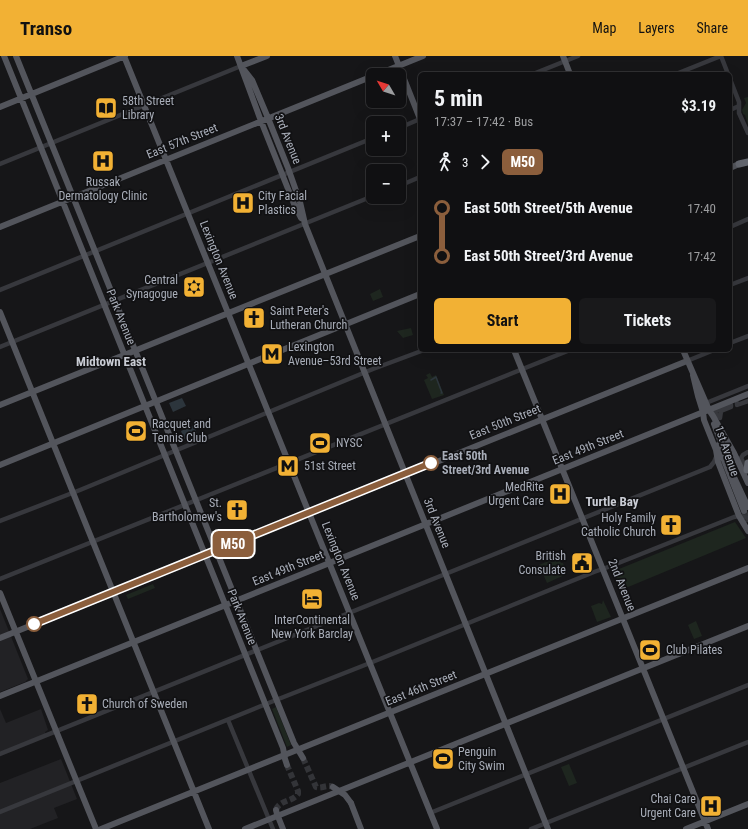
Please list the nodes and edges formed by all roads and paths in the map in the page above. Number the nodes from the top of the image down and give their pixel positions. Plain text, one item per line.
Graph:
1 (4, 56) edge
2 (16, 56) edge
3 (125, 56) edge
4 (237, 56) edge
5 (267, 56) edge
6 (395, 56) edge
7 (423, 56) edge
8 (578, 56) edge
9 (721, 56) edge
10 (564, 59) edge
11 (241, 66) junction
12 (398, 66) junction
13 (393, 68) edge
14 (537, 72) edge
15 (569, 72) edge
16 (681, 72) edge
17 (727, 72) edge
18 (366, 79) edge
19 (732, 84) edge
20 (258, 93) junction
21 (32, 94) junction
22 (21, 98) junction
23 (145, 106) junction
24 (739, 106) junction
25 (0, 107) edge
26 (256, 109) junction
27 (732, 109) edge
28 (418, 114) edge
29 (268, 118) junction
30 (418, 120) edge
31 (261, 122) junction
32 (406, 125) edge
33 (748, 133) edge
34 (366, 141) edge
35 (52, 143) junction
36 (41, 148) junction
37 (166, 160) junction
38 (748, 161) edge
39 (0, 164) edge
40 (739, 164) joint
41 (732, 167) edge
42 (290, 172) junction
43 (283, 175) junction
44 (418, 178) edge
45 (406, 183) edge
46 (73, 197) junction
47 (366, 199) edge
48 (63, 202) junction
49 (188, 214) junction
50 (748, 219) edge
51 (305, 224) junction
52 (732, 225) edge
53 (0, 227) edge
54 (418, 237) edge
55 (95, 251) junction
56 (84, 255) junction
57 (208, 263) junction
58 (325, 274) junction
59 (748, 278) edge
60 (732, 284) edge
61 (0, 290) edge
62 (418, 295) edge
63 (115, 300) junction
64 (104, 304) junction
65 (0, 312) edge
66 (229, 313) junction
67 (345, 324) junction
68 (748, 336) edge
69 (12, 342) junction
70 (732, 343) edge
71 (0, 347) edge
72 (135, 351) junction
73 (419, 352) edge
74 (515, 352) edge
75 (565, 352) edge
76 (684, 352) edge
77 (709, 352) edge
78 (125, 355) junction
79 (688, 361) junction
80 (249, 363) junction
81 (522, 369) junction
82 (365, 373) junction
83 (693, 375) junction
84 (748, 386) edge
85 (32, 392) junction
86 (748, 394) edge
87 (156, 401) junction
88 (706, 403) junction
89 (0, 405) edge
90 (145, 405) junction
91 (706, 411) junction
92 (269, 413) junction
93 (542, 419) junction
94 (385, 424) junction
95 (53, 443) junction
96 (175, 450) junction
97 (748, 452) edge
98 (165, 454) junction
99 (716, 456) junction
100 (289, 463) junction
101 (0, 465) edge
102 (563, 469) junction
103 (748, 469) edge
104 (405, 474) junction
105 (748, 483) edge
106 (73, 492) junction
107 (196, 500) junction
108 (185, 505) junction
109 (744, 511) edge
110 (309, 513) junction
111 (748, 518) edge
112 (583, 519) junction
113 (0, 521) edge
114 (426, 524) junction
115 (748, 531) edge
116 (93, 542) junction
117 (216, 551) junction
118 (206, 555) junction
119 (330, 563) junction
120 (748, 568) edge
121 (603, 569) junction
122 (446, 574) junction
123 (0, 579) edge
124 (114, 592) junction
125 (0, 593) edge
126 (236, 600) junction
127 (226, 605) junction
128 (350, 612) junction
129 (623, 618) junction
130 (466, 624) junction
131 (748, 626) edge
132 (15, 632) junction
133 (0, 638) edge
134 (134, 642) junction
135 (256, 650) junction
136 (245, 654) junction
137 (370, 663) junction
138 (643, 669) junction
139 (486, 674) junction
140 (36, 682) junction
141 (748, 685) edge
142 (154, 692) junction
143 (0, 696) edge
144 (276, 700) junction
145 (266, 704) junction
146 (390, 713) junction
147 (663, 719) junction
148 (228, 720) junction
149 (506, 724) junction
150 (56, 732) junction
151 (174, 742) junction
152 (748, 742) edge
153 (298, 750) junction
154 (0, 754) edge
155 (284, 755) junction
156 (303, 758) tunnel mouth
157 (410, 763) junction
158 (287, 765) tunnel mouth
159 (684, 768) junction
160 (248, 769) junction
161 (526, 774) junction
162 (77, 781) junction
163 (334, 787) tunnel mouth
164 (194, 791) junction
165 (748, 804) edge
166 (276, 810) dead end
167 (0, 812) edge
168 (430, 813) junction
169 (269, 820) junction
170 (705, 821) junction
171 (547, 826) edge
172 (96, 829) edge
173 (101, 829) edge
174 (209, 829) edge
175 (245, 829) edge
176 (273, 829) edge
177 (283, 829) edge
178 (361, 829) edge
179 (437, 829) edge
180 (531, 829) edge
181 (686, 829) edge
182 (708, 829) edge

1 - 22 main road, Park Avenue
2 - 21 main road, Park Avenue
3 - 21 main road
3 - 23 main road, Lexington Avenue
4 - 11 main road, 3rd Avenue
5 - 11 main road
6 - 12 main road
7 - 12 main road
8 - 10 street
9 - 16 street
9 - 17 street
10 - 14 street
10 - 15 main road
11 - 20 main road, 3rd Avenue
11 - 23 street
11 - 26 main road, 3rd Avenue
12 - 13 main road
12 - 28 main road
18 - 29 main road, East 57th Street
19 - 24 street
20 - 26 main road
20 - 29 main road, 3rd Avenue
21 - 22 main road
21 - 35 main road, Park Avenue
22 - 25 main road
22 - 36 main road, Park Avenue
23 - 35 street
23 - 37 main road, Lexington Avenue
24 - 27 street
24 - 33 street
26 - 31 main road, 3rd Avenue
29 - 31 main road, East 57th Street
29 - 42 main road, 3rd Avenue
30 - 32 street
31 - 37 main road, East 57th Street
31 - 43 main road, 3rd Avenue
34 - 42 street
35 - 36 street
35 - 46 main road, Park Avenue
36 - 39 street
36 - 48 main road, Park Avenue
37 - 46 main road, East 57th Street
37 - 49 main road, Lexington Avenue
38 - 40 highway
40 - 41 main road
42 - 43 street
42 - 51 main road, 3rd Avenue
43 - 49 street
43 - 51 main road, 3rd Avenue
44 - 45 street
46 - 48 main road, East 57th Street
46 - 55 main road, Park Avenue
47 - 51 street
48 - 53 main road, East 57th Street
48 - 56 main road, Park Avenue
49 - 55 street
49 - 57 main road, Lexington Avenue
50 - 52 street
51 - 57 street
51 - 58 main road, 3rd Avenue
54 - 58 main road
55 - 56 street
55 - 63 main road, Park Avenue
56 - 61 street
56 - 64 main road, Park Avenue
57 - 63 street
57 - 66 main road, Lexington Avenue
58 - 66 main road
58 - 67 main road, 3rd Avenue
59 - 60 street
62 - 67 main road
63 - 64 street
63 - 72 main road, Park Avenue
64 - 69 street
64 - 78 main road, Park Avenue
65 - 69 main road
66 - 72 main road
66 - 80 main road, Lexington Avenue
67 - 80 main road
67 - 82 main road, 3rd Avenue
68 - 70 street
69 - 71 street
69 - 85 main road
72 - 78 main road
72 - 87 main road, Park Avenue
73 - 82 street
74 - 81 main road, 2nd Avenue
75 - 81 street
76 - 79 main road, 1st Avenue
77 - 79 street, East 50th Street
78 - 85 main road
78 - 90 main road, Park Avenue
79 - 83 main road, 1st Avenue
79 - 93 main road, East 50th Street
80 - 87 main road
80 - 92 main road, Lexington Avenue
81 - 93 main road, 2nd Avenue
81 - 94 street
82 - 92 street
82 - 94 main road, 3rd Avenue
83 - 88 main road, 1st Avenue
83 - 91 main road, 1st Avenue
84 - 88 street
85 - 89 main road
85 - 95 main road
86 - 91 main road, East 49th Street
87 - 90 main road
87 - 96 main road, Park Avenue
88 - 91 main road, 1st Avenue
90 - 95 main road
90 - 98 main road, Park Avenue
91 - 99 main road, 1st Avenue
91 - 102 main road, East 49th Street
91 - 105 main road, 1st Avenue
91 - 109 main road
92 - 96 street
92 - 100 main road, Lexington Avenue
93 - 102 main road, 2nd Avenue
93 - 104 main road, East 50th Street
94 - 100 street
94 - 104 main road, 3rd Avenue
95 - 101 main road
95 - 106 main road
96 - 98 street
96 - 107 main road, Park Avenue
97 - 103 street
98 - 106 street
98 - 108 main road, Park Avenue
99 - 109 main road, 1st Avenue
99 - 112 street
100 - 107 street
100 - 110 main road, Lexington Avenue
102 - 112 main road, 2nd Avenue
102 - 114 main road, East 49th Street
104 - 110 main road, East 50th Street
104 - 114 main road, 3rd Avenue
106 - 113 street
106 - 116 main road
107 - 108 street
107 - 117 main road, Park Avenue
108 - 116 street
108 - 118 main road, Park Avenue
109 - 111 street
109 - 115 main road, 1st Avenue
109 - 121 street
110 - 117 main road, East 50th Street
110 - 119 main road, Lexington Avenue
112 - 121 main road, 2nd Avenue
112 - 122 street
114 - 119 main road, East 49th Street
114 - 122 main road, 3rd Avenue
116 - 123 street
116 - 124 main road
117 - 118 main road, East 50th Street
117 - 126 main road, Park Avenue
118 - 124 main road, East 50th Street
118 - 127 main road, Park Avenue
119 - 126 main road, East 49th Street
119 - 128 main road, Lexington Avenue
120 - 129 main road, East 46th Street
121 - 129 main road, 2nd Avenue
121 - 130 street
122 - 128 street
122 - 130 main road, 3rd Avenue
124 - 132 main road, East 50th Street
124 - 134 main road
125 - 132 main road
126 - 127 main road, East 49th Street
126 - 135 main road, Park Avenue
127 - 134 main road, East 49th Street
127 - 136 main road, Park Avenue
128 - 135 street
128 - 137 main road, Lexington Avenue
129 - 138 main road, 2nd Avenue
129 - 139 main road, East 46th Street
130 - 137 street
130 - 139 main road, 3rd Avenue
131 - 138 main road
132 - 133 main road, East 50th Street
132 - 140 main road
134 - 140 main road, East 49th Street
134 - 142 main road
135 - 136 street
135 - 144 main road, Park Avenue
136 - 142 street
136 - 145 main road, Park Avenue
137 - 144 street
137 - 146 main road, Lexington Avenue
138 - 147 main road, 2nd Avenue
138 - 149 main road
139 - 146 main road, East 46th Street
139 - 149 main road, 3rd Avenue
140 - 143 main road, East 49th Street
140 - 150 main road
141 - 147 street
142 - 150 street
142 - 151 main road
144 - 145 street
144 - 153 main road, Park Avenue
145 - 148 street
145 - 155 main road, Park Avenue
146 - 153 main road, East 46th Street
146 - 157 main road, Lexington Avenue
147 - 159 main road, 2nd Avenue
147 - 161 street
148 - 151 street
148 - 160 street
149 - 157 main road
149 - 161 main road, 3rd Avenue
150 - 154 street
150 - 162 main road
151 - 162 street
151 - 164 main road
152 - 159 street
153 - 155 main road, East 46th Street
153 - 156 main road, Park Avenue
155 - 158 main road, Park Avenue
155 - 160 main road, East 46th Street
157 - 168 main road, Lexington Avenue
157 - 169 main road
159 - 170 main road, 2nd Avenue
159 - 171 street
160 - 164 main road, East 46th Street
160 - 169 street
161 - 168 street
161 - 171 main road, 3rd Avenue
162 - 167 street
162 - 172 main road
163 - 178 main road, bridge
164 - 173 main road, East 46th Street
164 - 174 main road
165 - 170 main road
166 - 177 main road, bridge
168 - 179 main road, Lexington Avenue
169 - 175 main road
169 - 176 street
170 - 181 main road
170 - 182 main road, 2nd Avenue
171 - 180 street

